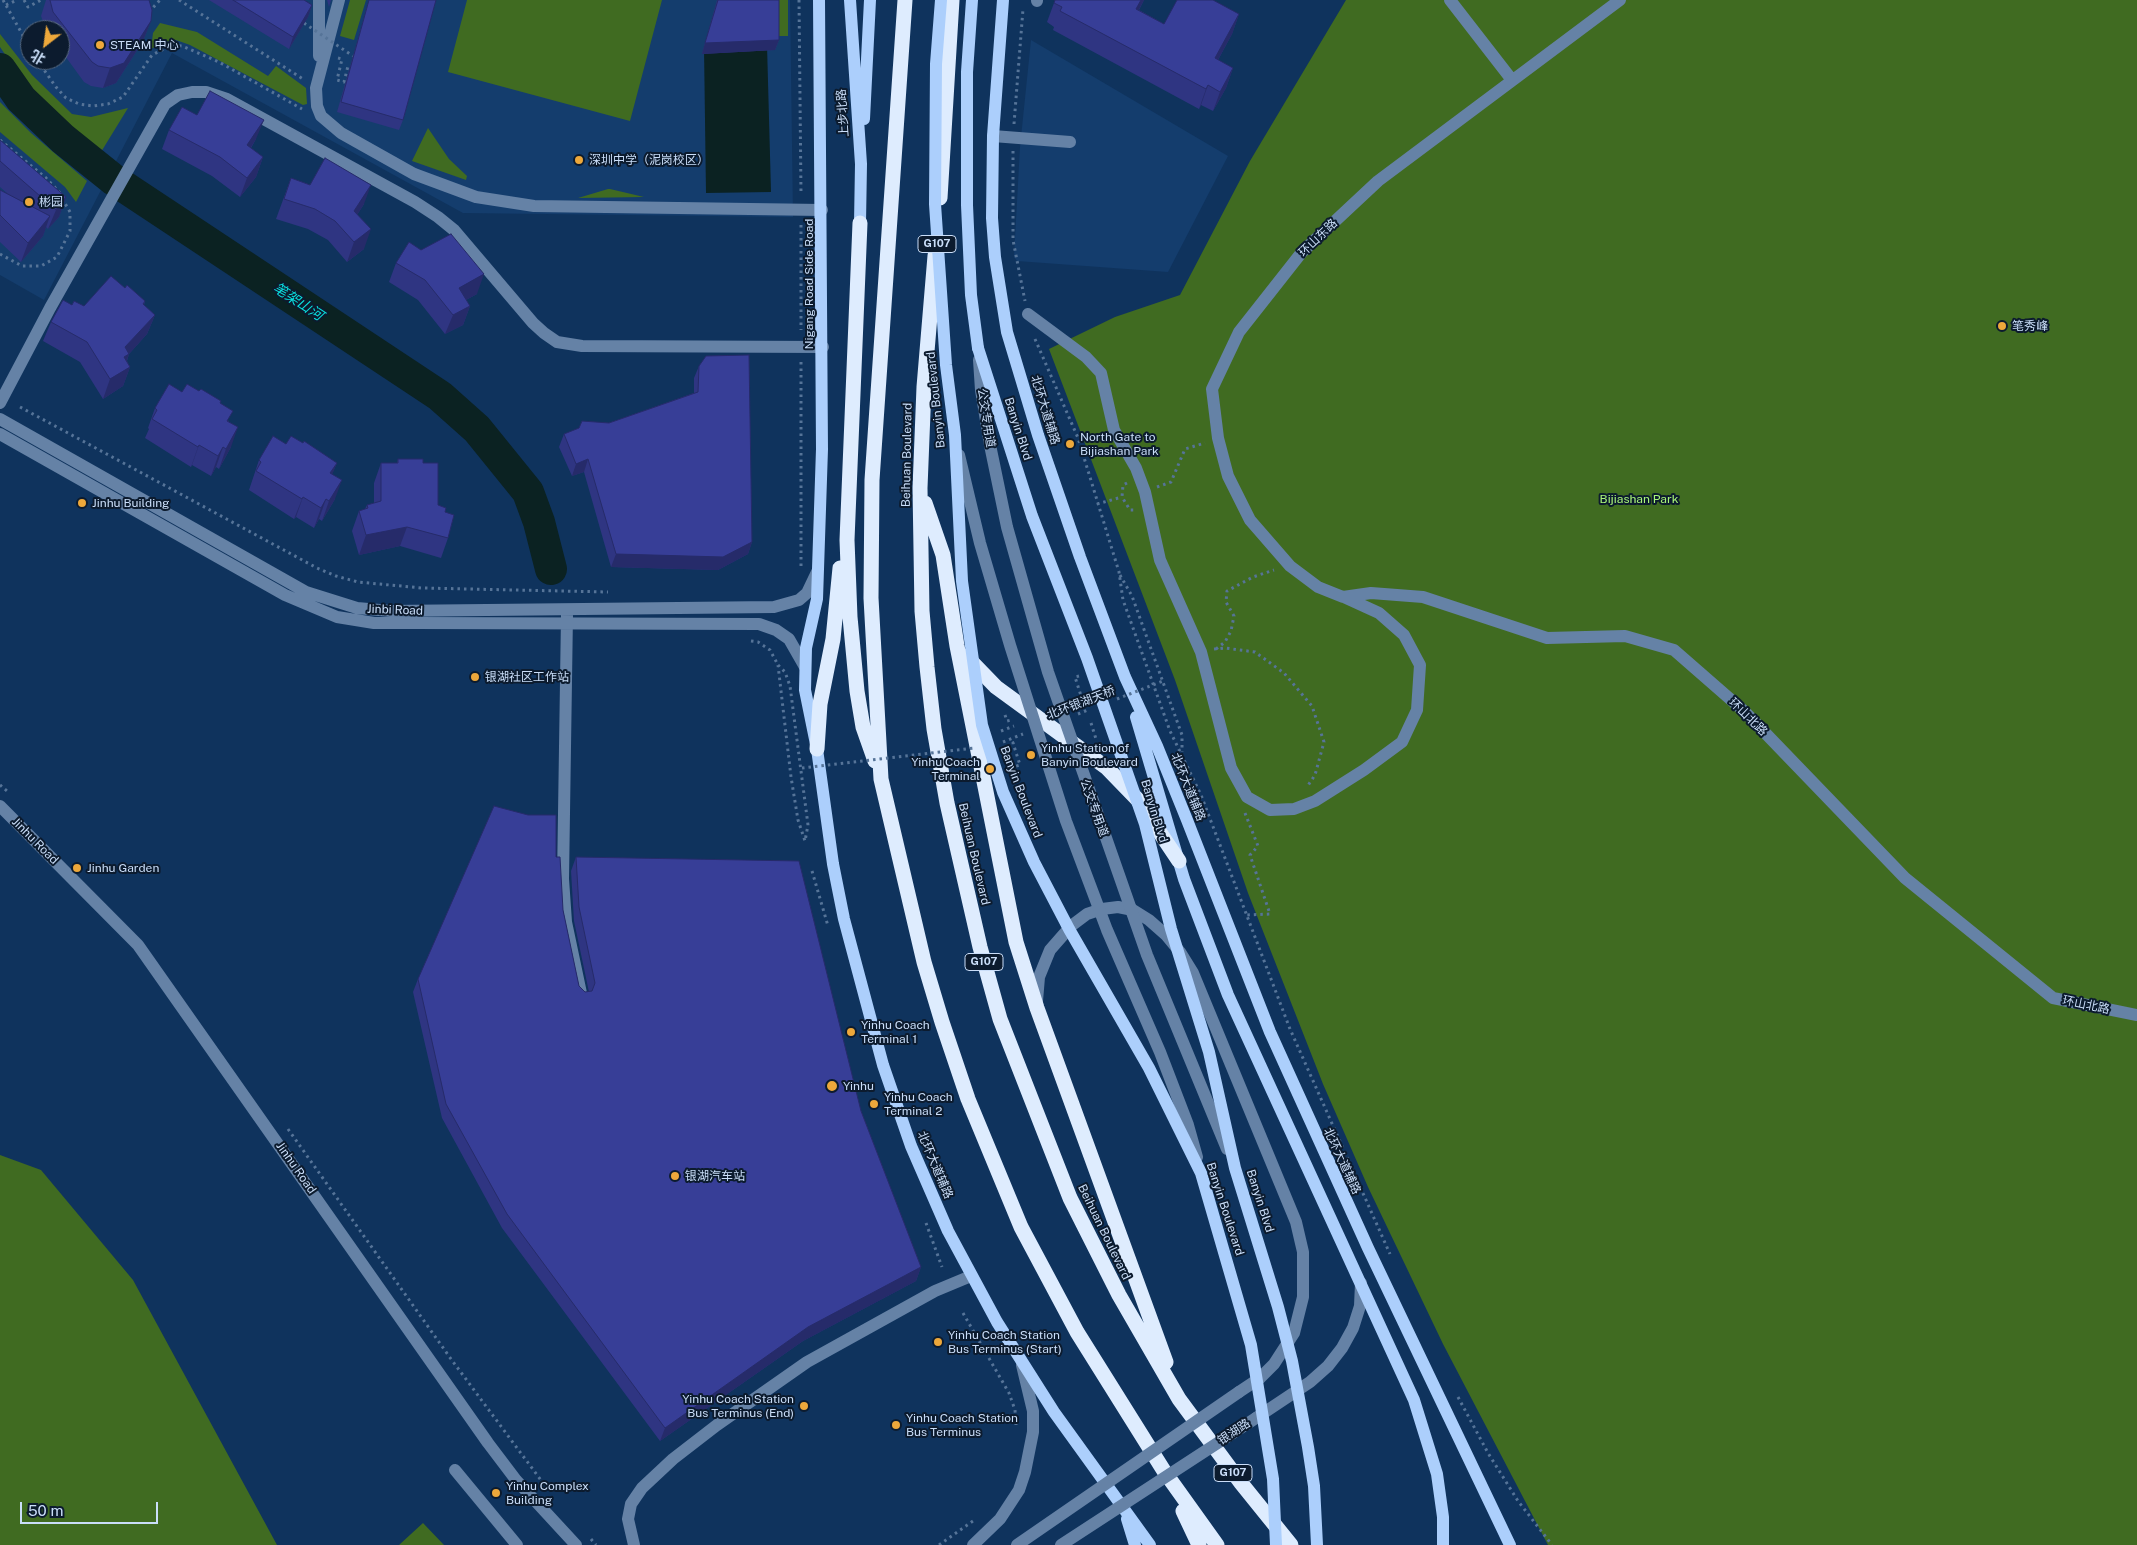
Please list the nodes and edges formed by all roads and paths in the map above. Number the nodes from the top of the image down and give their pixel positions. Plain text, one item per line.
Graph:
1 (3, 0) edge
2 (17, 0) edge
3 (24, 0) edge
4 (41, 0) edge
5 (160, 0) edge
6 (179, 0) edge
7 (319, 0) edge
8 (339, 0) edge
9 (799, 0) edge
10 (820, 0) edge
11 (850, 0) edge
12 (870, 0) edge
13 (906, 0) edge
14 (941, 0) edge
15 (952, 0) edge
16 (972, 0) edge
17 (1003, 0) edge
18 (1024, 0) edge
19 (1450, 0) edge
20 (1620, 0) edge
21 (6, 6) junction
22 (146, 13) edge
23 (304, 23) edge
24 (20, 30) edge
25 (342, 59) dead end
26 (358, 59) edge
27 (355, 68) edge
28 (320, 71) junction
29 (1512, 80) junction
30 (316, 88) junction
31 (1014, 125) dead end
32 (993, 136) junction
33 (0, 140) edge
34 (1070, 142) dead end
35 (7, 145) junction
36 (3, 149) edge
37 (1013, 151) dead end
38 (861, 164) junction
39 (46, 178) junction
40 (40, 184) edge
41 (801, 198) dead end
42 (822, 210) junction
43 (801, 219) dead end
44 (860, 223) joint
45 (0, 254) edge
46 (1028, 314) junction
47 (801, 330) dead end
48 (823, 347) junction
49 (978, 348) junction
50 (801, 358) dead end
51 (0, 402) edge
52 (20, 407) dead end
53 (0, 419) edge
54 (0, 434) edge
55 (955, 435) junction
56 (1218, 438) junction
57 (1123, 485) dead end
58 (920, 488) junction
59 (1145, 492) junction
60 (1122, 497) junction
61 (1098, 504) junction
62 (1130, 510) dead end
63 (847, 540) junction
64 (1290, 566) junction
65 (819, 568) junction
66 (1119, 572) junction
67 (801, 573) dead end
68 (617, 592) dead end
69 (1343, 597) junction
70 (567, 610) junction
71 (567, 623) junction
72 (957, 646) junction
73 (1216, 649) junction
74 (1201, 652) junction
75 (805, 667) junction
76 (1125, 677) junction
77 (1163, 681) junction
78 (790, 686) dead end
79 (1110, 701) dead end
80 (1093, 708) dead end
81 (1075, 714) dead end
82 (1014, 726) dead end
83 (1001, 731) dead end
84 (1031, 731) dead end
85 (1005, 741) junction
86 (1018, 741) dead end
87 (999, 743) dead end
88 (984, 746) dead end
89 (817, 749) junction
90 (1008, 750) dead end
91 (1182, 753) junction
92 (1010, 758) dead end
93 (881, 779) junction
94 (1247, 798) junction
95 (0, 806) edge
96 (1294, 808) junction
97 (1179, 861) junction
98 (1246, 915) junction
99 (582, 998) edge
100 (1038, 1008) junction
101 (2137, 1015) edge
102 (1235, 1168) junction
103 (1201, 1174) junction
104 (1391, 1256) dead end
105 (971, 1276) junction
106 (1361, 1283) junction
107 (963, 1312) dead end
108 (1021, 1360) junction
109 (1454, 1388) dead end
110 (1179, 1399) junction
111 (1016, 1429) dead end
112 (455, 1470) dead end
113 (1164, 1471) junction
114 (1123, 1508) junction
115 (978, 1517) dead end
116 (517, 1545) edge
117 (576, 1545) edge
118 (634, 1545) edge
119 (939, 1545) edge
120 (973, 1545) edge
121 (1017, 1545) edge
122 (1061, 1545) edge
123 (1135, 1545) edge
124 (1150, 1545) edge
125 (1199, 1545) edge
126 (1217, 1545) edge
127 (1276, 1545) edge
128 (1291, 1545) edge
129 (1317, 1545) edge
130 (1443, 1545) edge
131 (1510, 1545) edge
132 (1552, 1545) edge

1 - 21 path
2 - 21 path
3 - 4 path
5 - 22 path
6 - 30 path
7 - 28 street
8 - 28 street
9 - 41 path
10 - 42 main road, Nigang Road Side Road
11 - 38 main road, 上步北路
12 - 38 main road
13 - 93 highway
14 - 55 main road, Banyin Boulevard, bridge
15 - 58 highway, Beihuan Boulevard / G107
16 - 49 main road, Banyin Blvd
17 - 32 main road, 北环大道辅路
18 - 31 path
19 - 29 street
20 - 29 street, 环山东路
21 - 24 path
23 - 26 path, bridge
25 - 27 path
28 - 30 street
29 - 56 street, 环山东路
30 - 42 street
32 - 34 street
32 - 76 main road, 北环大道辅路
33 - 35 path
35 - 36 path
35 - 39 path
37 - 46 path
38 - 44 main road, 上步北路
39 - 40 path
39 - 45 path
42 - 48 main road, Nigang Road Side Road
43 - 47 path
44 - 63 highway
46 - 59 street
46 - 61 path
48 - 51 street
48 - 65 main road, Nigang Road Side Road
49 - 102 main road, Banyin Blvd, bridge
49 - 102 street, 公交专用道, bridge
50 - 67 path
52 - 68 path
53 - 70 street, Jinbi Road
54 - 71 street, Jinbi Road
55 - 103 street, bridge
55 - 103 main road, Banyin Boulevard, bridge
56 - 59 path
56 - 64 street, 环山东路
57 - 60 path
58 - 72 highway
58 - 110 highway, Beihuan Boulevard / G107
59 - 74 street
60 - 61 path
60 - 62 path
61 - 66 path
63 - 89 highway
63 - 93 highway
64 - 69 street, 环山北路
64 - 73 path
65 - 70 street, Jinbi Road
65 - 75 main road, 北环大道辅路
66 - 77 path
66 - 91 path
69 - 96 street
69 - 101 street, 环山北路
70 - 71 street
71 - 75 street, Jinbi Road
71 - 99 street
72 - 97 highway
72 - 100 highway
73 - 74 path
73 - 96 path
74 - 94 street
75 - 89 main road, 北环大道辅路
76 - 97 main road
76 - 131 main road, 北环大道辅路
77 - 79 path, 北环银湖天桥, bridge
77 - 91 path
78 - 88 path, bridge
80 - 81 path, 北环银湖天桥, bridge
82 - 83 path
84 - 85 path, bridge
85 - 87 path, bridge
85 - 90 path
86 - 92 path
89 - 105 main road, 北环大道辅路
91 - 98 path
93 - 113 highway
94 - 96 street
94 - 98 path
95 - 117 street, Jinhu Road
97 - 106 main road
98 - 104 path
100 - 110 highway
100 - 121 street, bridge
102 - 129 main road, Banyin Blvd, bridge
103 - 127 main road, Banyin Boulevard, bridge
105 - 108 main road, 北环大道辅路
105 - 118 street
106 - 122 street, 银湖路, bridge
106 - 130 main road
107 - 111 path
108 - 114 main road, 北环大道辅路
108 - 120 street
109 - 132 path
110 - 128 highway, Beihuan Boulevard / G107
112 - 116 street
113 - 125 highway
113 - 126 highway
114 - 123 main road
114 - 124 main road, 北环大道辅路
115 - 119 path

